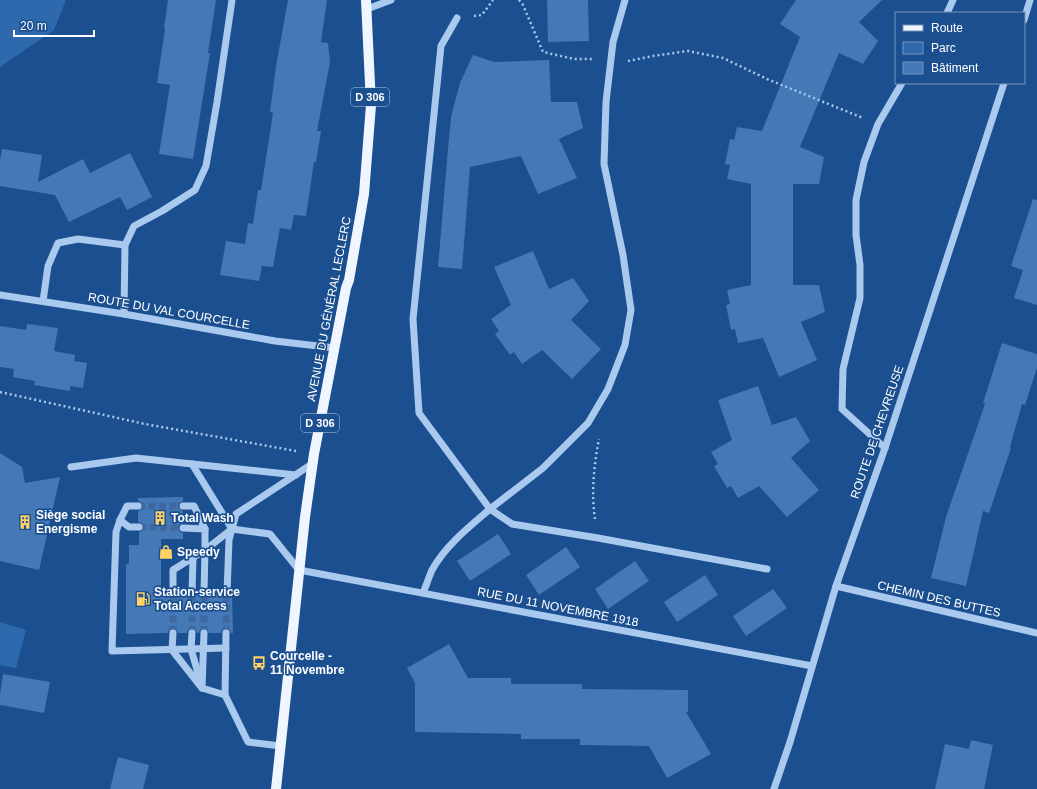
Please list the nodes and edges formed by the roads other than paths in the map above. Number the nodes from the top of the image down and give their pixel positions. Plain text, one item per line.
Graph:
1 (232, 0) edge
2 (392, 0) edge
3 (625, 0) edge
4 (953, 0) edge
5 (1030, 0) edge
6 (367, 4) edge
7 (947, 12) edge
8 (1025, 17) edge
9 (457, 18) road end
10 (901, 84) edge
11 (1004, 84) edge
12 (125, 245) junction
13 (0, 295) edge
14 (43, 302) junction
15 (124, 314) junction
16 (334, 348) junction
17 (885, 448) junction
18 (313, 459) junction
19 (192, 464) junction
20 (72, 467) dead end
21 (296, 475) junction
22 (138, 506) tunnel mouth
23 (183, 506) tunnel mouth
24 (490, 509) junction
25 (120, 520) junction
26 (138, 527) tunnel mouth
27 (183, 528) tunnel mouth
28 (205, 529) junction
29 (232, 529) junction
30 (205, 550) junction
31 (193, 558) junction
32 (767, 569) dead end
33 (299, 570) junction
34 (836, 586) junction
35 (192, 593) tunnel mouth
36 (204, 593) tunnel mouth
37 (227, 593) tunnel mouth
38 (173, 594) tunnel mouth
39 (424, 594) junction
40 (172, 633) tunnel mouth
41 (192, 633) tunnel mouth
42 (204, 633) tunnel mouth
43 (226, 633) tunnel mouth
44 (1037, 633) edge
45 (226, 648) junction
46 (191, 649) junction
47 (203, 649) junction
48 (172, 650) junction
49 (812, 666) junction
50 (202, 688) junction
51 (225, 695) junction
52 (281, 746) junction
53 (276, 789) edge
54 (774, 789) edge

1 - 12 street
2 - 6 street
3 - 24 street
4 - 7 street
5 - 8 street
6 - 16 main road, AVENUE DU GÉNÉRAL LECLERC / D 306
9 - 24 street
10 - 17 street
11 - 17 street, ROUTE DE CHEVREUSE
12 - 14 street
12 - 15 street
13 - 14 street, ROUTE DU VAL COURCELLE
14 - 15 street, ROUTE DU VAL COURCELLE
15 - 16 street, ROUTE DU VAL COURCELLE
16 - 18 main road, AVENUE DU GÉNÉRAL LECLERC / D 306
17 - 34 street, ROUTE DE CHEVREUSE
18 - 21 street
18 - 33 main road, AVENUE DU GÉNÉRAL LECLERC / D 306
19 - 20 street
19 - 21 street
19 - 29 street
21 - 29 street
22 - 25 street
23 - 28 street
24 - 32 street
24 - 39 street
25 - 26 street
25 - 48 street
27 - 28 street
28 - 30 street
29 - 30 street
29 - 33 street
29 - 37 street
30 - 31 street
30 - 36 street
31 - 35 street
31 - 38 street
33 - 39 street, RUE DU 11 NOVEMBRE 1918
33 - 52 main road, AVENUE DU GÉNÉRAL LECLERC / D 306
34 - 44 street, CHEMIN DES BUTTES
34 - 49 street, ROUTE DE CHEVREUSE
39 - 49 street, RUE DU 11 NOVEMBRE 1918
40 - 48 street
41 - 46 street
42 - 47 street
43 - 45 street
45 - 47 street
45 - 51 street
46 - 47 street
46 - 48 street
46 - 50 street
47 - 50 street
48 - 50 street
49 - 54 street, ROUTE DE CHEVREUSE
50 - 51 street
51 - 52 street
52 - 53 main road, AVENUE DU GÉNÉRAL LECLERC / D 306

